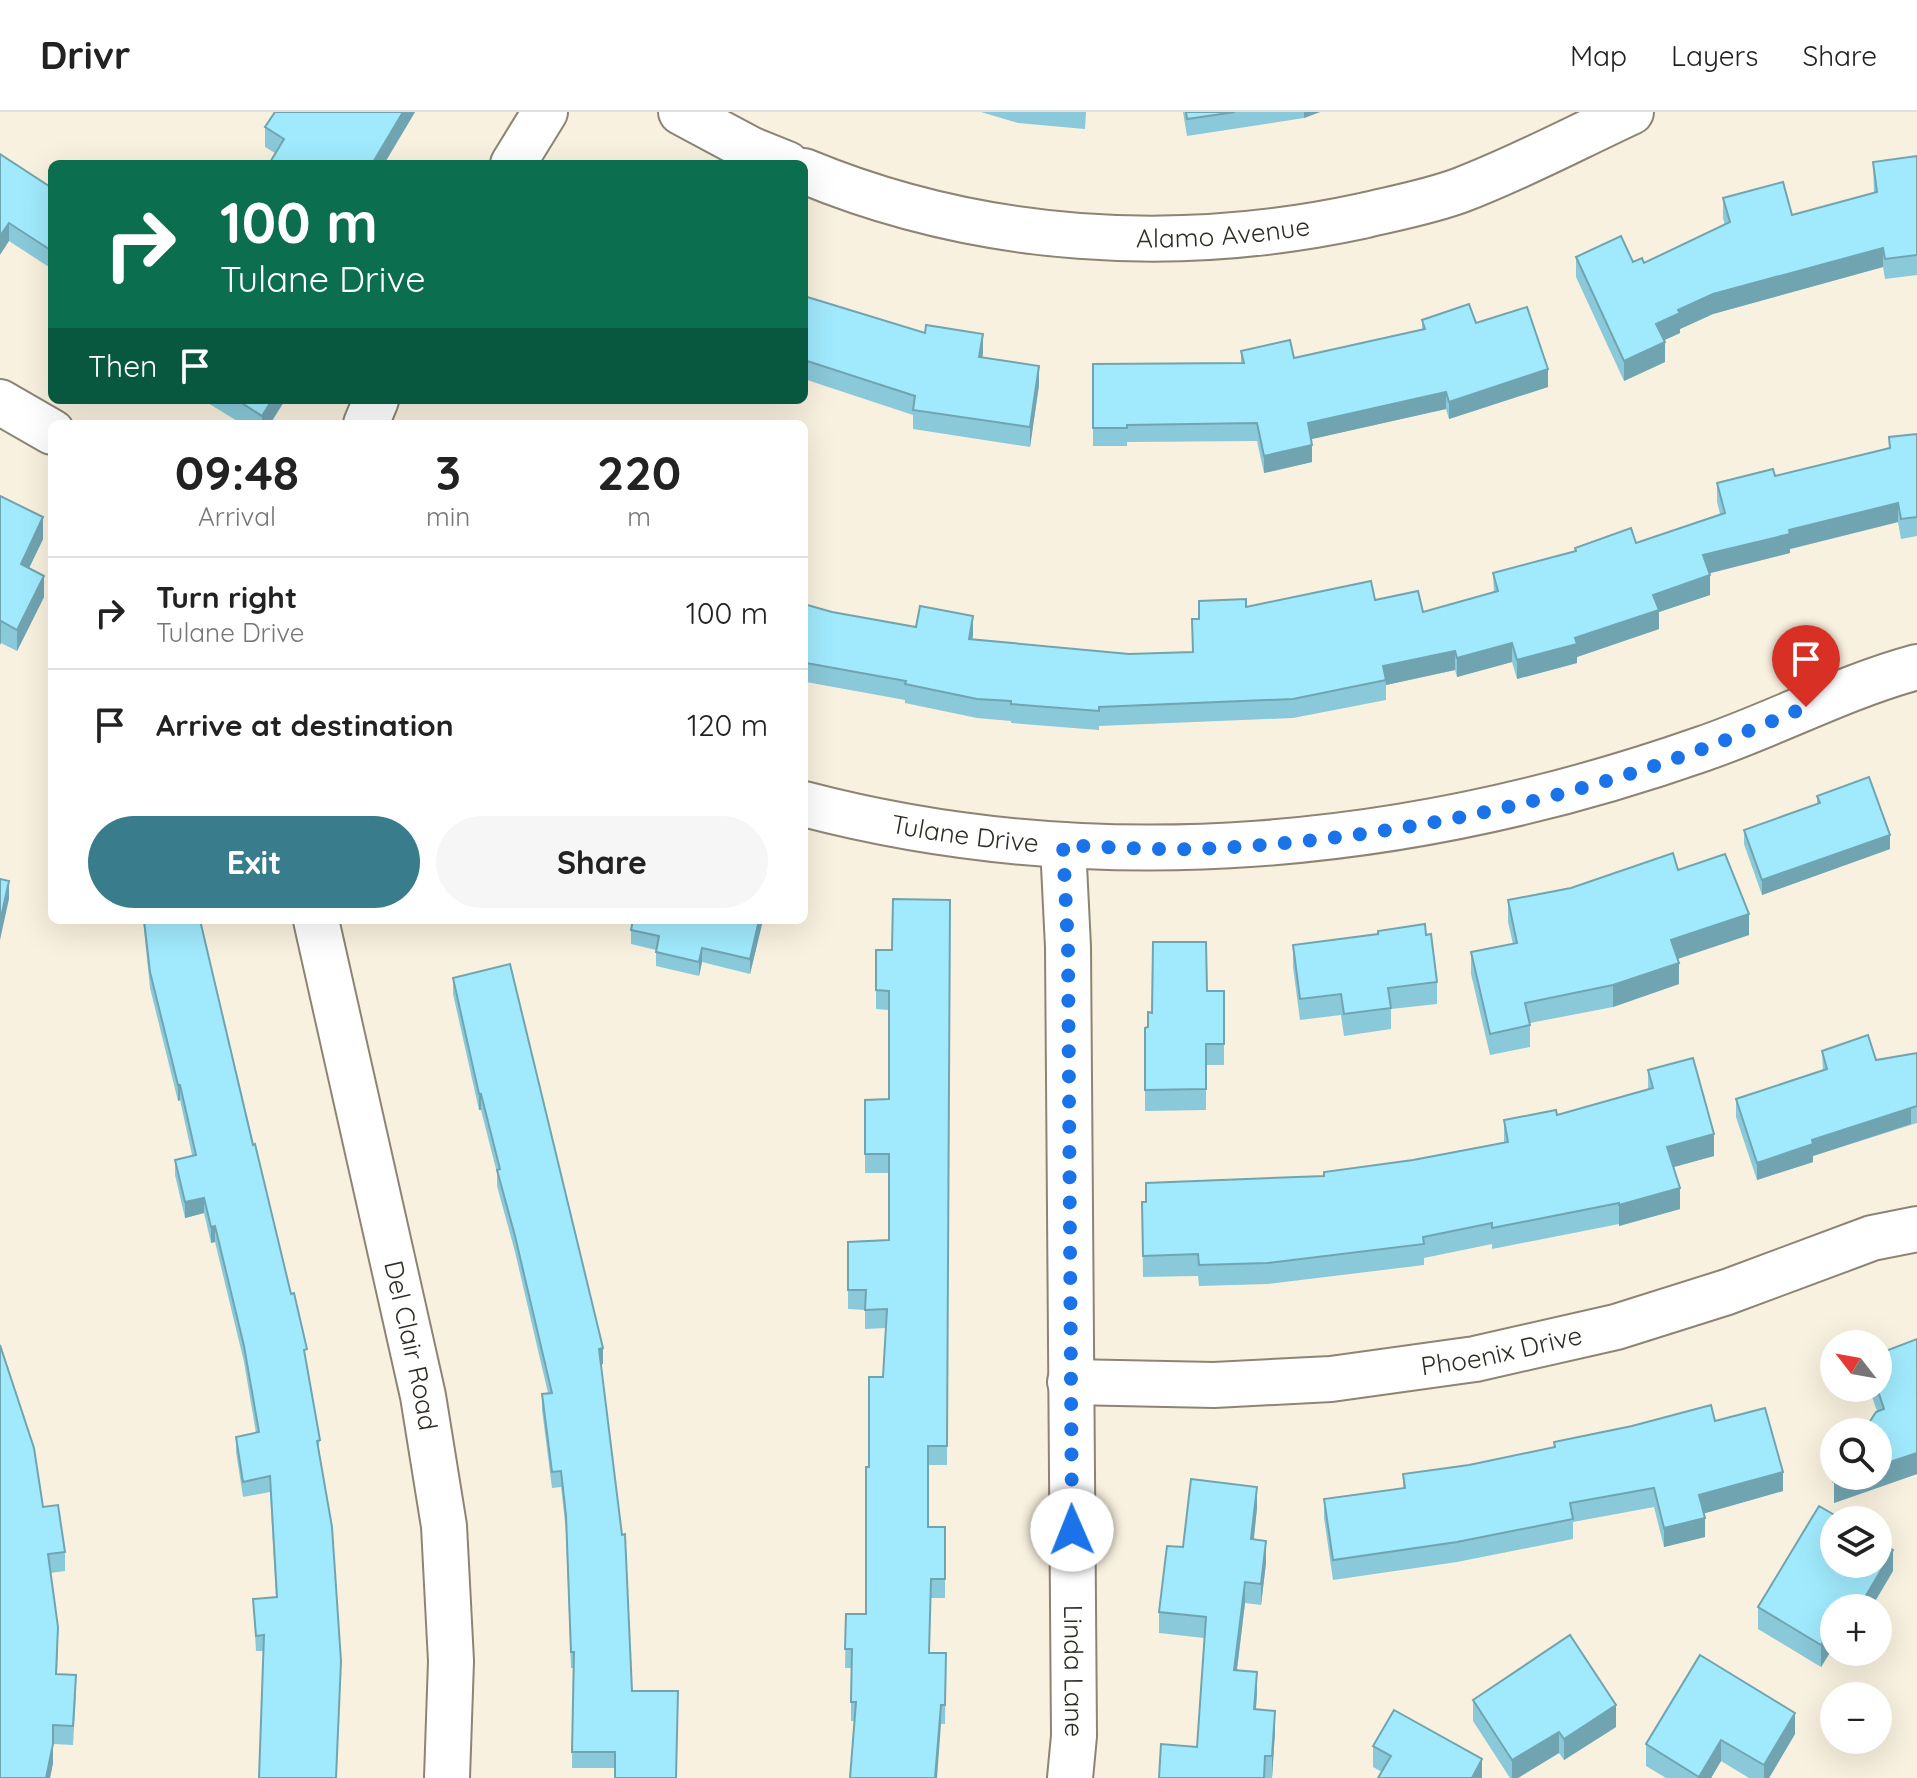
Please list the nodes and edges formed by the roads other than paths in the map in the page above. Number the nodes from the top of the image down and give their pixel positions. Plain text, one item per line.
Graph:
1 (545, 112) edge
2 (681, 112) edge
3 (1631, 112) edge
4 (515, 160) edge
5 (777, 160) edge
6 (808, 172) edge
7 (0, 402) edge
8 (48, 430) edge
9 (1917, 667) edge
10 (808, 805) edge
11 (1063, 845) junction
12 (317, 924) edge
13 (1917, 1229) edge
14 (1070, 1382) junction
15 (447, 1778) edge
16 (1070, 1778) edge

1 - 4 street
2 - 5 street
3 - 6 street, Alamo Avenue
7 - 8 street
9 - 11 street, Tulane Drive
10 - 11 street, Tulane Drive
11 - 14 street, Linda Lane
12 - 15 street, Del Clair Road
13 - 14 street, Phoenix Drive
14 - 16 street, Linda Lane

